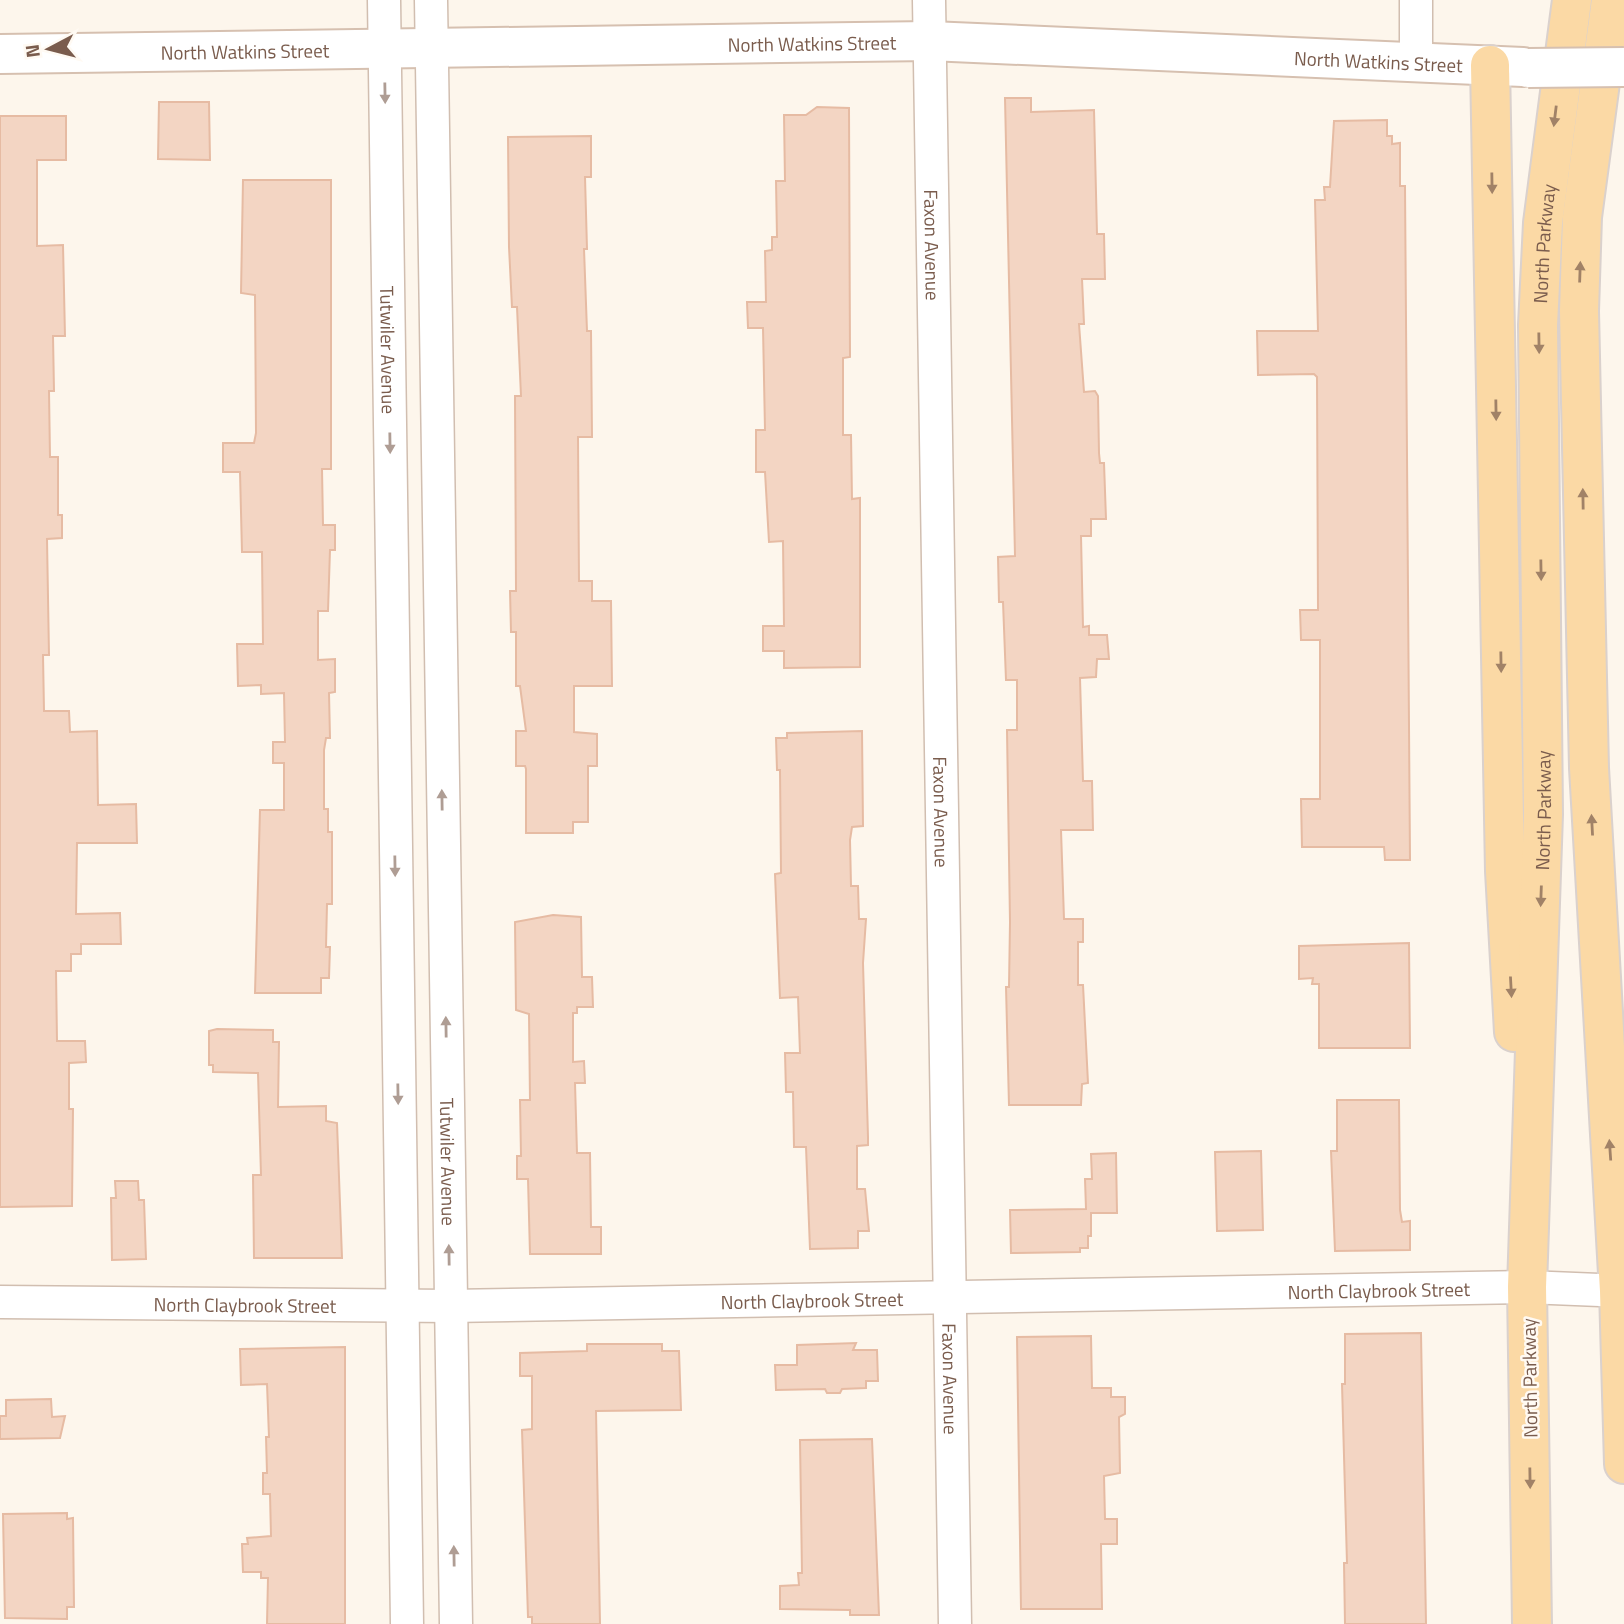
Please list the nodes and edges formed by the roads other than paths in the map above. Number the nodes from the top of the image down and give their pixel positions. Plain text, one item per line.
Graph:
1 (384, 0) edge
2 (431, 0) edge
3 (929, 0) edge
4 (1416, 0) edge
5 (1572, 0) edge
6 (1611, 0) edge
7 (930, 41) junction
8 (384, 47) junction
9 (431, 49) junction
10 (0, 54) edge
11 (1416, 62) junction
12 (1490, 65) junction
13 (1624, 67) edge
14 (441, 700) junction
15 (393, 701) junction
16 (1624, 1212) edge
17 (1527, 1287) junction
18 (1622, 1291) edge
19 (949, 1298) junction
20 (0, 1302) edge
21 (401, 1306) junction
22 (450, 1306) junction
23 (1624, 1464) edge
24 (407, 1624) edge
25 (456, 1624) edge
26 (955, 1624) edge
27 (1532, 1624) edge

1 - 8 street, Tutwiler Avenue
2 - 9 street, Tutwiler Avenue
3 - 7 street, Faxon Avenue
4 - 11 street
5 -> 17 main road, North Parkway
18 -> 6 main road, North Parkway
7 - 9 main road, North Watkins Street
7 - 11 main road, North Watkins Street
7 - 19 street, Faxon Avenue
8 - 9 main road, North Watkins Street
8 - 10 main road, North Watkins Street
8 -> 15 street, Tutwiler Avenue
9 - 14 street, Tutwiler Avenue
11 - 12 main road, North Watkins Street
12 - 13 main road, North Watkins Street, bridge
12 -> 17 main road
14 - 15 street
22 -> 14 street, Tutwiler Avenue
15 -> 21 street, Tutwiler Avenue
16 - 18 main road
17 - 18 street, North Claybrook Street
17 - 19 street, North Claybrook Street
17 -> 27 main road, North Parkway
18 - 23 main road, North Parkway
19 - 22 street, North Claybrook Street
19 - 26 street, Faxon Avenue
20 - 21 street, North Claybrook Street
21 - 22 street, North Claybrook Street
21 - 24 street, Tutwiler Avenue
25 -> 22 street, Tutwiler Avenue

